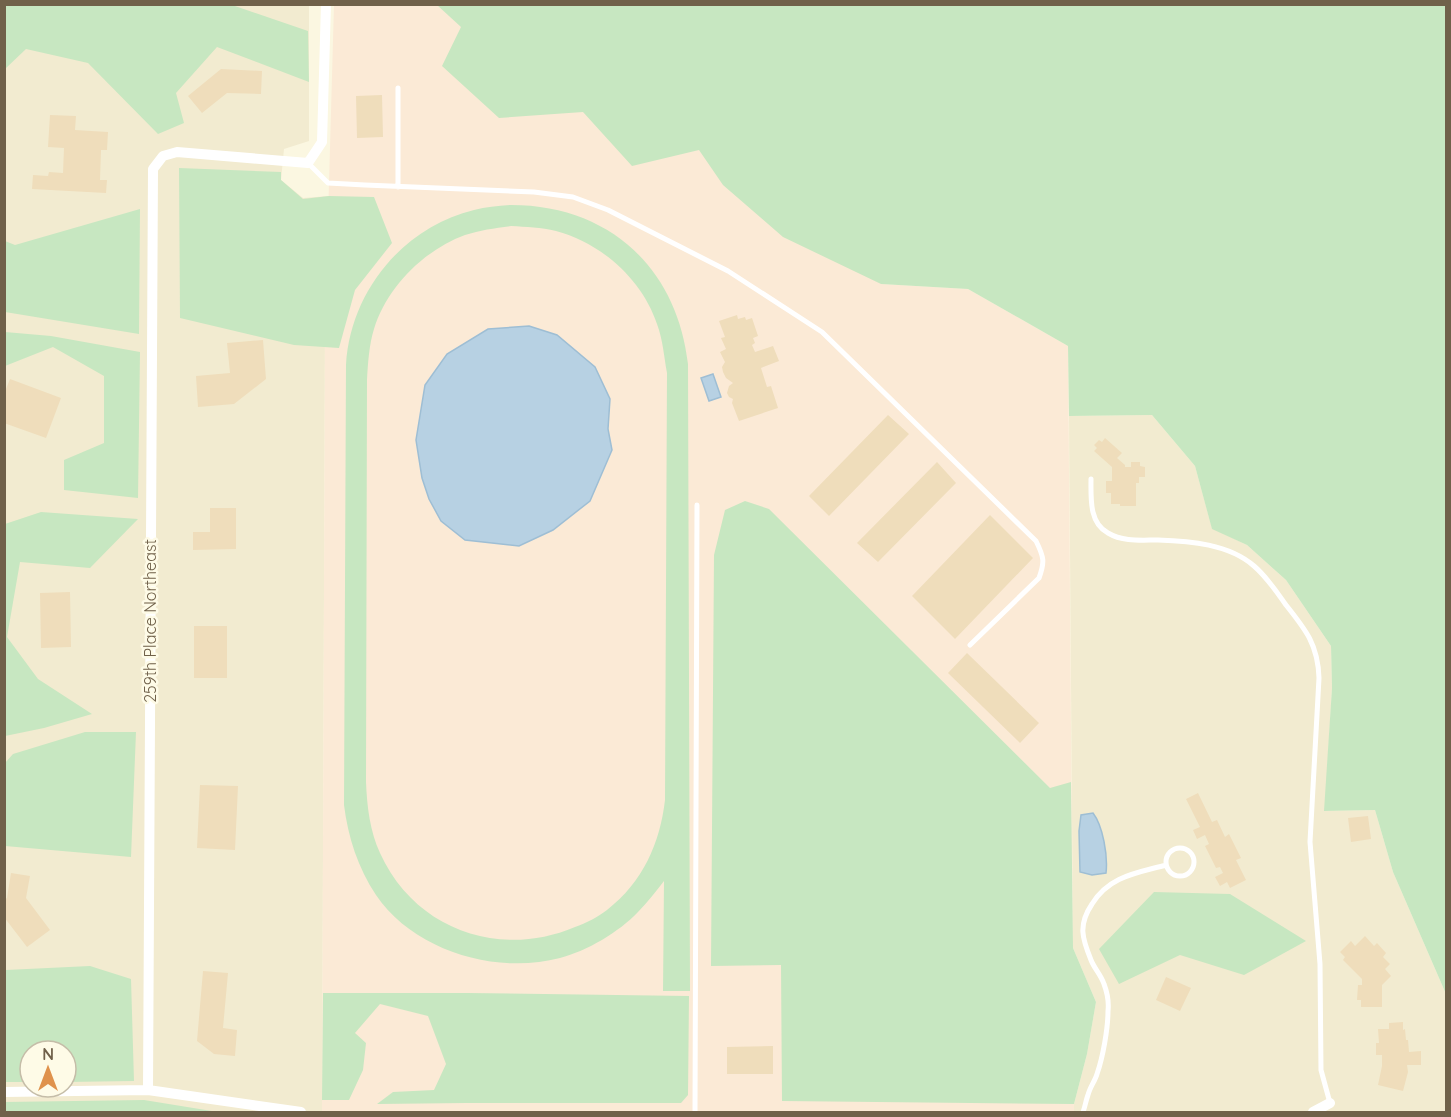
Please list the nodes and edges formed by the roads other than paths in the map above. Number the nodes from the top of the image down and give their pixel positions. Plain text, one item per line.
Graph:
1 (326, 4) edge
2 (398, 88) dead end
3 (308, 163) junction
4 (398, 187) junction
5 (1091, 479) dead end
6 (697, 505) dead end
7 (970, 645) dead end
8 (1166, 865) junction
9 (148, 1090) junction
10 (4, 1092) edge
11 (1330, 1103) joint
12 (301, 1113) edge
13 (695, 1113) edge
14 (1083, 1113) edge
15 (1313, 1113) edge

1 - 3 street
2 - 4 lane
3 - 4 lane
3 - 9 street, 259th Place Northeast
4 - 7 lane
5 - 11 lane
6 - 13 lane
8 - 8 lane
8 - 14 lane
9 - 10 street
9 - 12 street
11 - 15 street

